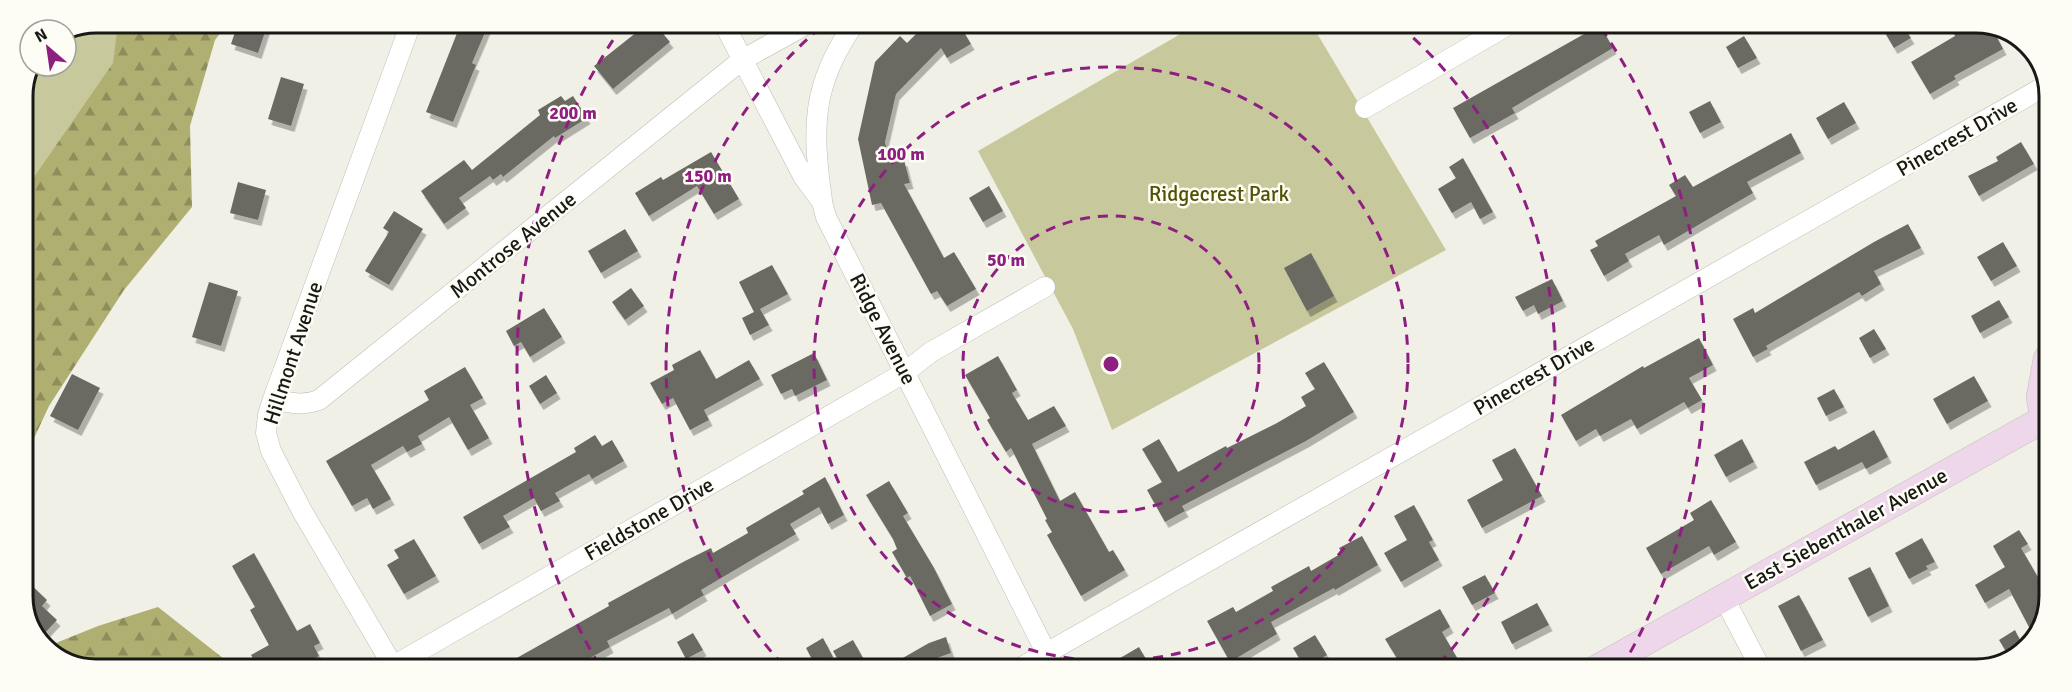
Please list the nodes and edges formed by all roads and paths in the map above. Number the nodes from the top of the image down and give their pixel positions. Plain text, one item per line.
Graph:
1 (407, 33) edge
2 (728, 33) edge
3 (791, 33) edge
4 (849, 33) edge
5 (1495, 33) edge
6 (742, 60) junction
7 (2039, 90) edge
8 (1365, 108) dead end
9 (822, 202) junction
10 (1045, 287) dead end
11 (904, 372) junction
12 (273, 399) junction
13 (2039, 428) edge
14 (1723, 596) junction
15 (389, 659) edge
16 (405, 659) edge
17 (1049, 659) edge
18 (1052, 659) edge
19 (1613, 659) edge
20 (1756, 659) edge

1 - 12 street, Hillmont Avenue
2 - 6 street, Ridge Avenue
3 - 6 street
4 - 9 street
5 - 8 street
6 - 9 street, Ridge Avenue
6 - 12 street, Montrose Avenue
7 - 18 street, Pinecrest Drive
9 - 11 street, Ridge Avenue
10 - 11 street, Fieldstone Drive
11 - 16 street, Fieldstone Drive
11 - 17 street, Ridge Avenue
12 - 15 street, Hillmont Avenue
13 - 14 main road, East Siebenthaler Avenue
14 - 19 main road, East Siebenthaler Avenue
14 - 20 street

